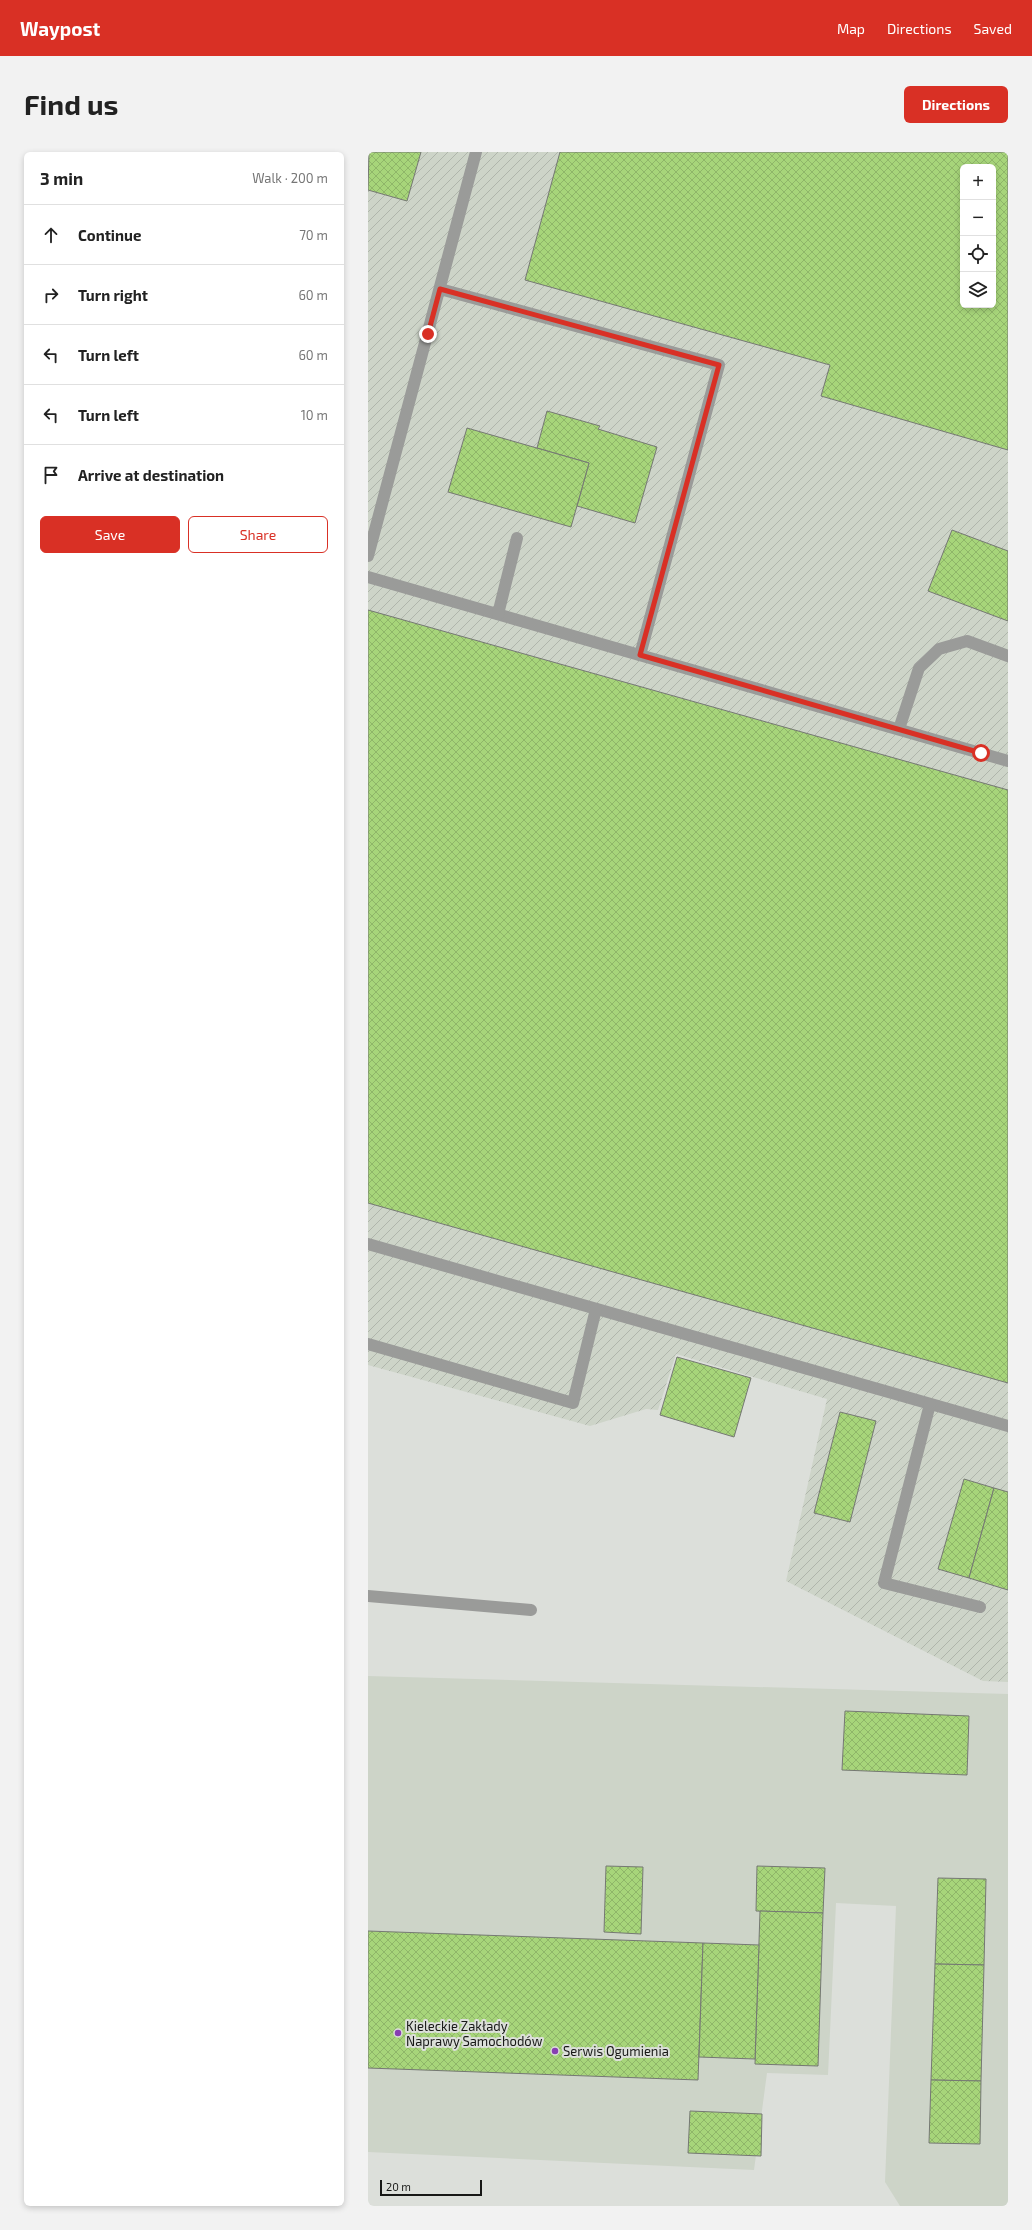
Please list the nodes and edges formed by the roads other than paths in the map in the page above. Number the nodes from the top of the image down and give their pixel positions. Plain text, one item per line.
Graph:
1 (476, 152) edge
2 (440, 289) junction
3 (517, 538) dead end
4 (368, 556) edge
5 (368, 577) edge
6 (498, 614) junction
7 (640, 655) junction
8 (1008, 656) edge
9 (899, 729) junction
10 (1008, 761) edge
11 (368, 1244) edge
12 (596, 1309) junction
13 (368, 1344) edge
14 (930, 1404) junction
15 (1008, 1426) edge
16 (368, 1596) edge
17 (980, 1607) dead end
18 (531, 1610) dead end

1 - 2 lane
2 - 4 lane
2 - 7 lane
3 - 6 lane
5 - 6 lane
6 - 7 lane
7 - 9 lane
8 - 9 lane
9 - 10 lane
11 - 12 lane
12 - 13 lane
12 - 14 lane
14 - 15 lane
14 - 17 lane
16 - 18 lane

